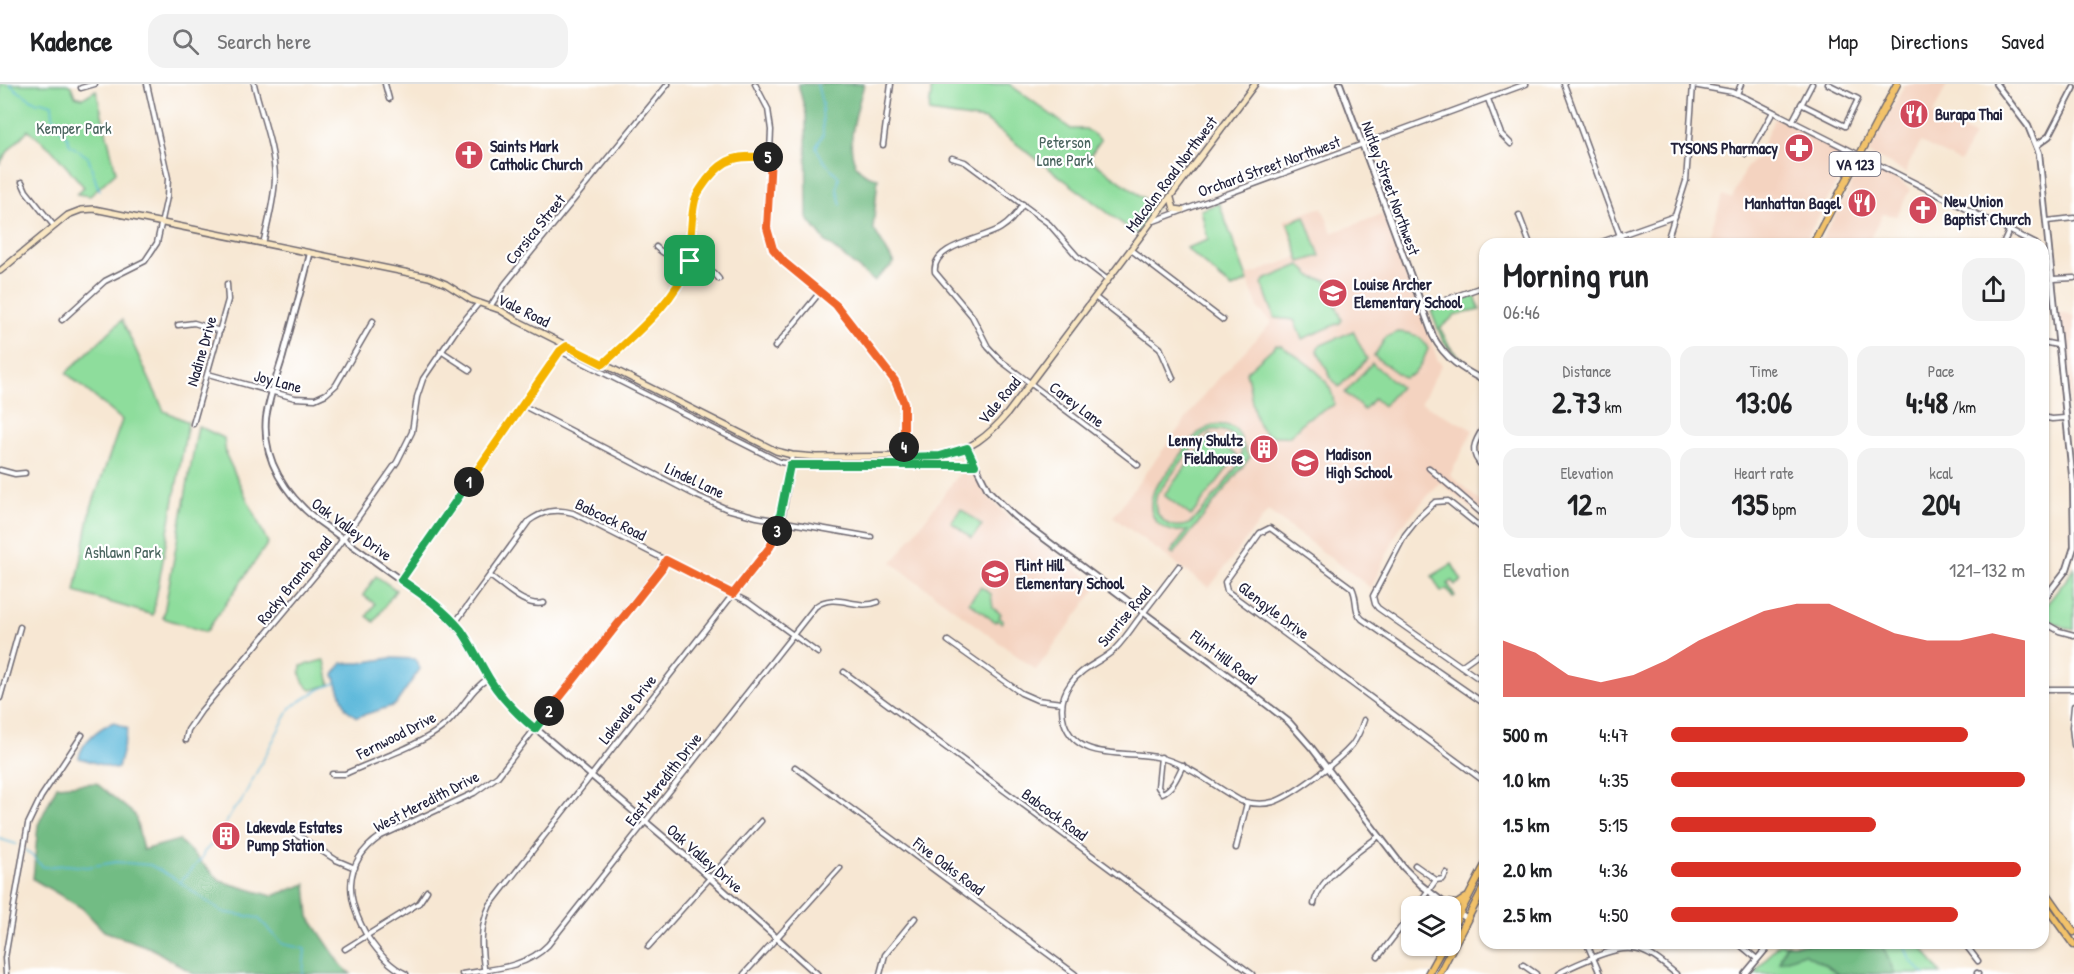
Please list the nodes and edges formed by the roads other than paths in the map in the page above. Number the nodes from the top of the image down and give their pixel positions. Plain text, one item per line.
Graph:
1 (95, 84) edge
2 (147, 84) edge
3 (254, 84) edge
4 (385, 84) edge
5 (668, 84) edge
6 (755, 84) edge
7 (891, 84) edge
8 (1255, 84) edge
9 (1340, 84) edge
10 (1527, 84) edge
11 (1564, 84) edge
12 (1693, 84) edge
13 (1741, 84) edge
14 (1812, 84) edge
15 (1828, 84) edge
16 (1897, 84) edge
17 (1996, 84) edge
18 (81, 88) dead end
19 (2074, 88) edge
20 (1737, 94) junction
21 (389, 99) dead end
22 (1488, 99) junction
23 (1802, 104) junction
24 (1773, 112) junction
25 (1792, 122) junction
26 (1362, 144) junction
27 (1511, 144) dead end
28 (883, 145) dead end
29 (2037, 146) junction
30 (1746, 154) dead end
31 (1860, 155) junction
32 (771, 157) junction
33 (952, 158) dead end
34 (21, 182) dead end
35 (1171, 198) junction
36 (1023, 204) junction
37 (1182, 210) junction
38 (1519, 215) dead end
39 (1676, 216) junction
40 (2074, 218) edge
41 (1154, 220) junction
42 (2047, 221) junction
43 (162, 223) junction
44 (54, 225) junction
45 (2009, 231) junction
46 (1620, 236) junction
47 (1528, 238) edge
48 (1614, 238) edge
49 (1667, 238) edge
50 (1817, 238) edge
51 (2005, 238) edge
52 (2024, 238) edge
53 (2049, 238) edge
54 (2049, 239) edge
55 (263, 244) junction
56 (656, 247) dead end
57 (2050, 248) joint
58 (1131, 250) junction
59 (310, 254) junction
60 (688, 261) junction
61 (0, 271) edge
62 (2074, 278) edge
63 (719, 279) dead end
64 (2053, 279) junction
65 (1109, 281) junction
66 (227, 284) dead end
67 (1479, 288) edge
68 (821, 291) junction
69 (1096, 298) junction
70 (478, 304) junction
71 (490, 307) junction
72 (1422, 309) junction
73 (62, 320) dead end
74 (1222, 320) dead end
75 (373, 321) dead end
76 (178, 325) dead end
77 (220, 331) junction
78 (560, 343) junction
79 (2049, 343) edge
80 (2057, 345) junction
81 (567, 346) junction
82 (776, 347) dead end
83 (441, 351) junction
84 (560, 351) junction
85 (603, 364) junction
86 (470, 370) dead end
87 (208, 374) junction
88 (1173, 378) dead end
89 (1479, 378) edge
90 (1030, 384) junction
91 (272, 392) junction
92 (522, 405) junction
93 (2049, 418) edge
94 (2065, 418) junction
95 (193, 424) dead end
96 (1479, 433) edge
97 (967, 448) junction
98 (792, 455) junction
99 (904, 457) junction
100 (1479, 462) edge
101 (790, 465) junction
102 (975, 465) junction
103 (1138, 465) dead end
104 (1429, 468) dead end
105 (0, 470) edge
106 (26, 473) dead end
107 (1479, 511) edge
108 (780, 521) junction
109 (1479, 526) edge
110 (871, 537) dead end
111 (343, 539) junction
112 (666, 560) junction
113 (1179, 566) dead end
114 (490, 576) junction
115 (401, 580) junction
116 (2049, 592) edge
117 (733, 594) junction
118 (878, 602) dead end
119 (544, 603) dead end
120 (1144, 613) junction
121 (455, 623) junction
122 (2049, 625) edge
123 (20, 627) dead end
124 (793, 634) junction
125 (2074, 635) edge
126 (948, 641) dead end
127 (818, 653) dead end
128 (1479, 653) edge
129 (1461, 666) junction
130 (844, 672) dead end
131 (489, 678) junction
132 (1479, 679) edge
133 (2049, 689) edge
134 (2074, 689) edge
135 (0, 698) edge
136 (1479, 700) edge
137 (1062, 704) junction
138 (2074, 706) edge
139 (1364, 720) dead end
140 (535, 729) junction
141 (82, 735) dead end
142 (186, 740) dead end
143 (2074, 745) edge
144 (1161, 758) junction
145 (1183, 765) junction
146 (795, 767) dead end
147 (1326, 767) junction
148 (332, 774) dead end
149 (590, 776) junction
150 (1479, 778) edge
151 (1247, 803) junction
152 (761, 821) dead end
153 (645, 822) junction
154 (289, 830) dead end
155 (1379, 836) junction
156 (1236, 848) dead end
157 (1415, 865) dead end
158 (355, 867) junction
159 (840, 868) dead end
160 (1446, 873) dead end
161 (1479, 877) edge
162 (710, 878) junction
163 (1436, 880) junction
164 (427, 891) dead end
165 (1429, 891) junction
166 (1425, 896) edge
167 (1435, 896) edge
168 (1469, 896) junction
169 (1479, 896) edge
170 (2049, 897) edge
171 (1461, 901) edge
172 (1314, 904) dead end
173 (2049, 910) edge
174 (1461, 912) edge
175 (1461, 915) edge
176 (915, 918) dead end
177 (1467, 919) junction
178 (1401, 928) edge
179 (2074, 932) edge
180 (367, 935) junction
181 (777, 938) junction
182 (2074, 945) edge
183 (648, 947) dead end
184 (345, 949) dead end
185 (1589, 949) edge
186 (1615, 949) edge
187 (1637, 949) edge
188 (1745, 949) edge
189 (1766, 949) edge
190 (1970, 949) edge
191 (1438, 956) edge
192 (1378, 957) dead end
193 (1593, 958) junction
194 (1757, 959) junction
195 (1978, 961) dead end
196 (1523, 965) dead end
197 (485, 972) edge
198 (6, 974) edge
199 (406, 974) edge
200 (462, 974) edge
201 (744, 974) edge
202 (817, 974) edge
203 (880, 974) edge
204 (1075, 974) edge
205 (1252, 974) edge
206 (1428, 974) edge
207 (1439, 974) edge
208 (1536, 974) edge
209 (1558, 974) edge
210 (1600, 974) edge
211 (1676, 974) edge
212 (1745, 974) edge

1 - 18 street
2 - 43 street
3 - 55 street
4 - 21 street
5 - 71 street, Corsica Street
6 - 32 street
7 - 28 street
8 - 35 main road, Malcolm Road Northwest
9 - 26 street, Nutley Street Northwest
10 - 22 street, Orchard Street Northwest
11 - 46 street
12 - 20 street
12 - 39 street
13 - 20 street
14 - 23 street
15 - 23 street
16 - 31 main road, VA 123
17 - 29 street
19 - 29 street
20 - 24 street
22 - 26 street, Orchard Street Northwest
22 - 27 street
23 - 25 street
24 - 25 street
24 - 30 street
25 - 31 street
26 - 37 street, Orchard Street Northwest
26 - 72 street, Nutley Street Northwest
29 - 42 street
31 - 45 street
31 - 50 main road, VA 123
32 - 60 street
32 - 68 street
33 - 36 street
34 - 44 street
35 - 37 main road
35 - 41 main road, Malcolm Road Northwest
36 - 65 street
36 - 90 street, Carey Lane
37 - 41 street, Orchard Street Northwest
38 - 47 street
39 - 46 street
39 - 49 street
40 - 42 street
41 - 58 main road, Malcolm Road Northwest
42 - 53 street
43 - 44 main road, Vale Road
43 - 55 main road, Vale Road
43 - 73 street
44 - 61 main road, Vale Road
45 - 51 street
45 - 52 street
46 - 48 street
54 - 57 street
55 - 59 main road, Vale Road
56 - 60 street
57 - 64 street
58 - 65 main road, Malcolm Road Northwest
58 - 74 street
59 - 70 main road, Vale Road
59 - 91 street, Oak Valley Drive
60 - 63 street
60 - 85 street
62 - 64 street
64 - 80 street
65 - 69 main road, Vale Road
66 - 77 street, Nadine Drive
67 - 72 street
68 - 82 street
68 - 99 street
69 - 88 street
69 - 90 main road, Vale Road
70 - 71 main road, Vale Road
70 - 83 street, Rocky Branch Road
71 - 78 main road, Vale Road
72 - 89 street, Nutley Street Northwest
75 - 91 street, Joy Lane
76 - 77 street
77 - 87 street, Nadine Drive
78 - 81 main road, Vale Road
78 - 84 street
79 - 80 street
80 - 94 street
81 - 84 street
81 - 85 main road, Vale Road
83 - 86 street
83 - 111 street, Rocky Branch Road
84 - 92 street
84 - 101 street
85 - 98 main road, Vale Road
87 - 91 street, Joy Lane
87 - 95 street, Nadine Drive
90 - 97 main road, Vale Road
90 - 103 street, Carey Lane
91 - 111 street, Oak Valley Drive
92 - 108 street, Lindel Lane
92 - 115 street
93 - 94 street
94 - 116 street
96 - 100 street
97 - 99 main road, Vale Road
97 - 102 street, Flint Hill Road
98 - 99 main road, Vale Road
98 - 101 street, Lakevale Drive
101 - 102 street
101 - 108 street, Lakevale Drive
102 - 120 street, Flint Hill Road
104 - 107 street
105 - 106 street
108 - 110 street, Lindel Lane
108 - 117 street, Lakevale Drive
109 - 129 street
111 - 115 street, Oak Valley Drive
111 - 142 street, Rocky Branch Road
112 - 114 street, Babcock Road
112 - 117 street, Babcock Road
112 - 140 street, West Meredith Drive
113 - 120 street, Sunrise Road
114 - 119 street
114 - 121 street, Babcock Road
115 - 121 street, Oak Valley Drive
117 - 124 street, Babcock Road
117 - 149 street, Lakevale Drive
118 - 124 street, East Meredith Drive
120 - 137 street, Sunrise Road
120 - 147 street, Flint Hill Road
121 - 131 street, Oak Valley Drive
122 - 125 street
123 - 135 street
124 - 127 street, Babcock Road
124 - 153 street, East Meredith Drive
126 - 137 street
128 - 129 street
129 - 132 street
130 - 205 street, Babcock Road
131 - 140 street, Oak Valley Drive
131 - 148 street, Fernwood Drive
133 - 134 street
136 - 150 street, Glengyle Drive
137 - 144 street
138 - 143 street
139 - 147 street
140 - 149 street, Oak Valley Drive
140 - 158 street, West Meredith Drive
141 - 198 street
144 - 145 street
144 - 145 street
145 - 151 street
146 - 204 street, Five Oaks Road
147 - 151 street
147 - 155 street, Flint Hill Road
149 - 153 street, Oak Valley Drive
149 - 197 street, Lakevale Drive
151 - 156 street
152 - 162 street
153 - 162 street, Oak Valley Drive
153 - 197 street, East Meredith Drive
154 - 158 street
155 - 165 street, Flint Hill Road
155 - 172 street
157 - 163 street
158 - 180 street, West Meredith Drive
159 - 181 street
160 - 163 street
161 - 168 main road
162 - 181 street, Oak Valley Drive
162 - 183 street
163 - 165 street
164 - 180 street
165 - 166 street
165 - 167 street, Flint Hill Road
168 - 171 main road
168 - 174 main road
169 - 177 main road
170 - 179 main road
173 - 182 main road
175 - 177 street, Flint Hill Road
176 - 203 street
177 - 207 main road
178 - 192 street
180 - 184 street
180 - 199 street
181 - 201 street
181 - 202 street, Oak Valley Drive
185 - 193 street
186 - 193 street
187 - 211 street
188 - 194 street
189 - 194 street
190 - 195 street
191 - 206 main road
193 - 209 street
193 - 210 street
194 - 212 street
196 - 208 street
197 - 200 street, East Meredith Drive

